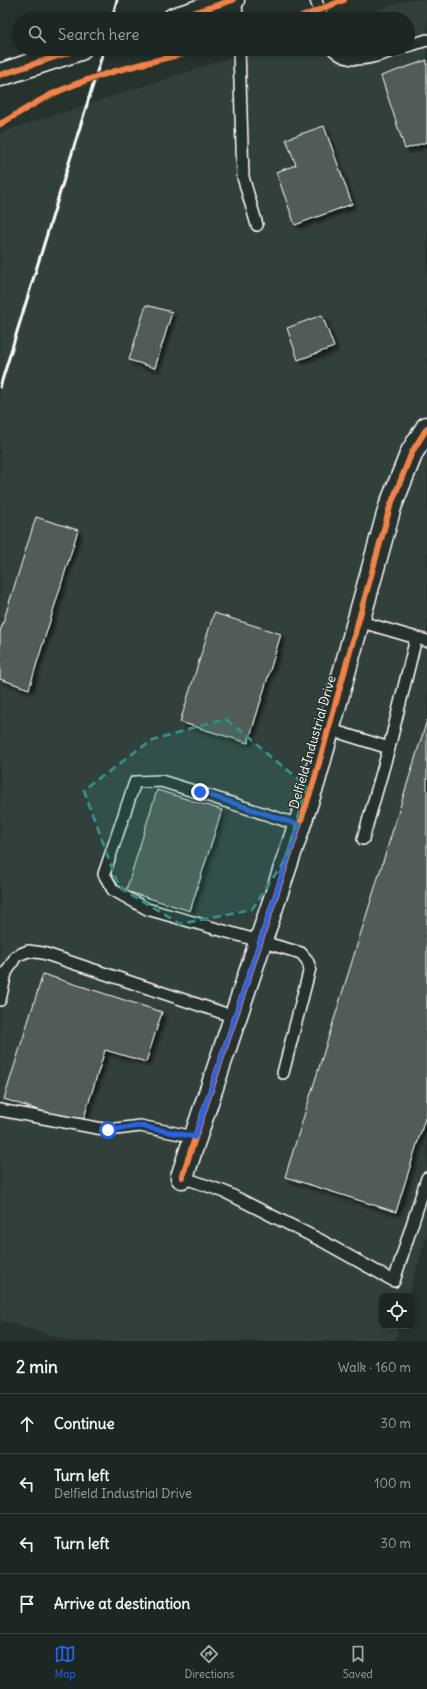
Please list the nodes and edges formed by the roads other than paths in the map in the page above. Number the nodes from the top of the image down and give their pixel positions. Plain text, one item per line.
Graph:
1 (233, 0) edge
2 (236, 0) edge
3 (316, 0) edge
4 (196, 12) edge
5 (237, 12) edge
6 (320, 12) edge
7 (427, 40) edge
8 (415, 44) edge
9 (58, 56) edge
10 (239, 56) edge
11 (343, 56) edge
12 (376, 56) edge
13 (0, 75) edge
14 (257, 225) dead end
15 (427, 428) edge
16 (358, 621) junction
17 (416, 638) junction
18 (427, 641) edge
19 (328, 729) junction
20 (389, 748) junction
21 (299, 825) junction
22 (363, 839) dead end
23 (261, 941) junction
24 (0, 1000) edge
25 (235, 1017) junction
26 (283, 1073) dead end
27 (0, 1110) edge
28 (195, 1137) junction
29 (182, 1177) joint
30 (427, 1178) edge

1 - 4 street
2 - 5 lane
3 - 6 lane
7 - 8 lane
9 - 13 street
10 - 14 lane
11 - 12 lane
15 - 16 street, Delfield Industrial Drive
16 - 17 lane
16 - 19 street, Delfield Industrial Drive
17 - 18 lane
17 - 20 lane
19 - 20 lane
19 - 21 street, Delfield Industrial Drive
20 - 22 lane
21 - 23 street, Delfield Industrial Drive
21 - 23 lane
23 - 25 street, Delfield Industrial Drive
23 - 26 lane
24 - 25 lane
25 - 28 street, Delfield Industrial Drive
27 - 28 lane
28 - 29 street, Delfield Industrial Drive
29 - 30 lane

